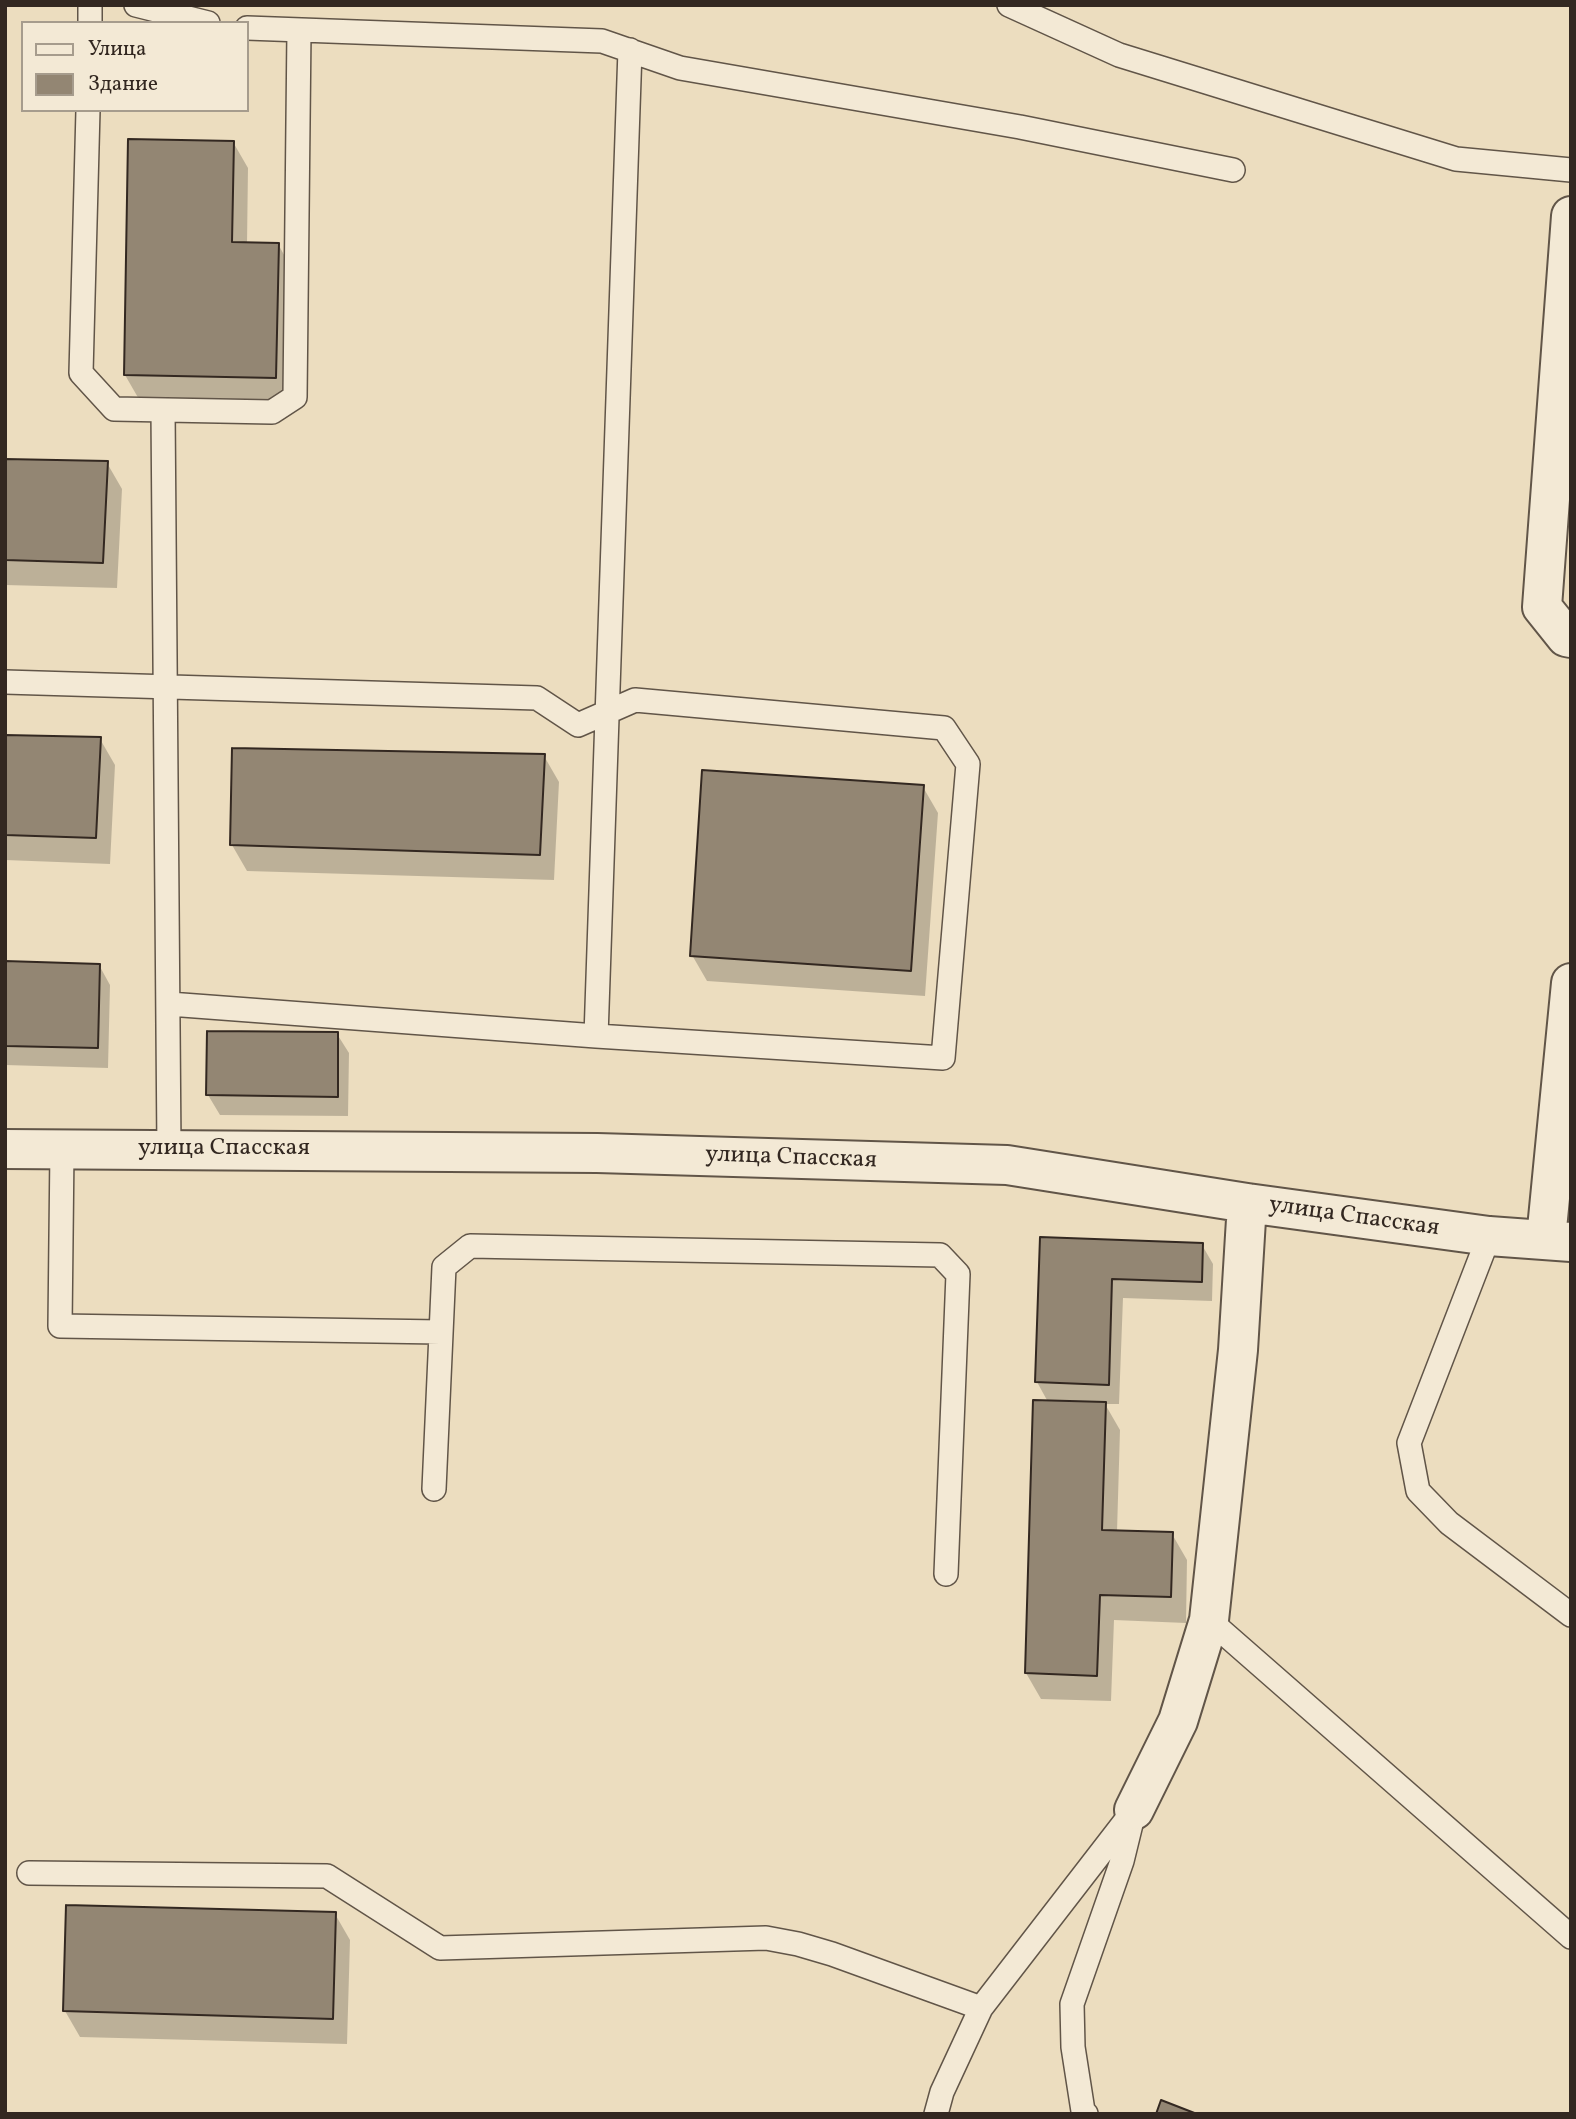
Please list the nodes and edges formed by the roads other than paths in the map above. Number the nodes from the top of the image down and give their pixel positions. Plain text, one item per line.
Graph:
1 (136, 5) edge
2 (1009, 5) edge
3 (200, 21) edge
4 (248, 28) edge
5 (299, 30) junction
6 (629, 50) junction
7 (88, 112) edge
8 (1233, 170) dead end
9 (1571, 170) edge
10 (1571, 216) edge
11 (1565, 406) edge
12 (163, 410) junction
13 (1561, 491) edge
14 (1571, 638) edge
15 (5, 682) edge
16 (166, 687) junction
17 (608, 712) junction
18 (1571, 983) edge
19 (169, 1004) junction
20 (596, 1037) junction
21 (5, 1149) edge
22 (62, 1149) junction
23 (169, 1150) junction
24 (1247, 1203) junction
25 (1489, 1236) junction
26 (1558, 1241) edge
27 (440, 1332) junction
28 (434, 1489) dead end
29 (946, 1574) dead end
30 (1571, 1615) edge
31 (1209, 1620) junction
32 (1134, 1810) junction
33 (29, 1872) dead end
34 (1571, 1937) edge
35 (981, 2008) junction
36 (1083, 2113) edge
37 (936, 2114) edge

1 - 3 lane
2 - 9 lane
4 - 5 lane
5 - 6 lane
5 - 12 lane
6 - 8 lane
6 - 17 lane
7 - 12 lane
10 - 11 street
11 - 13 street
12 - 16 lane
13 - 14 street
15 - 16 lane
16 - 17 lane
16 - 19 lane
17 - 20 lane
17 - 20 lane
18 - 26 street
19 - 20 lane
19 - 23 lane
21 - 22 street, улица Спасская
22 - 23 street, улица Спасская
22 - 27 lane
23 - 24 street, улица Спасская
24 - 25 street, улица Спасская
24 - 31 street
25 - 26 street, улица Спасская
25 - 30 lane
27 - 28 lane
27 - 29 lane
31 - 32 street
31 - 34 lane
32 - 35 lane
32 - 36 lane
33 - 35 lane
35 - 37 lane

